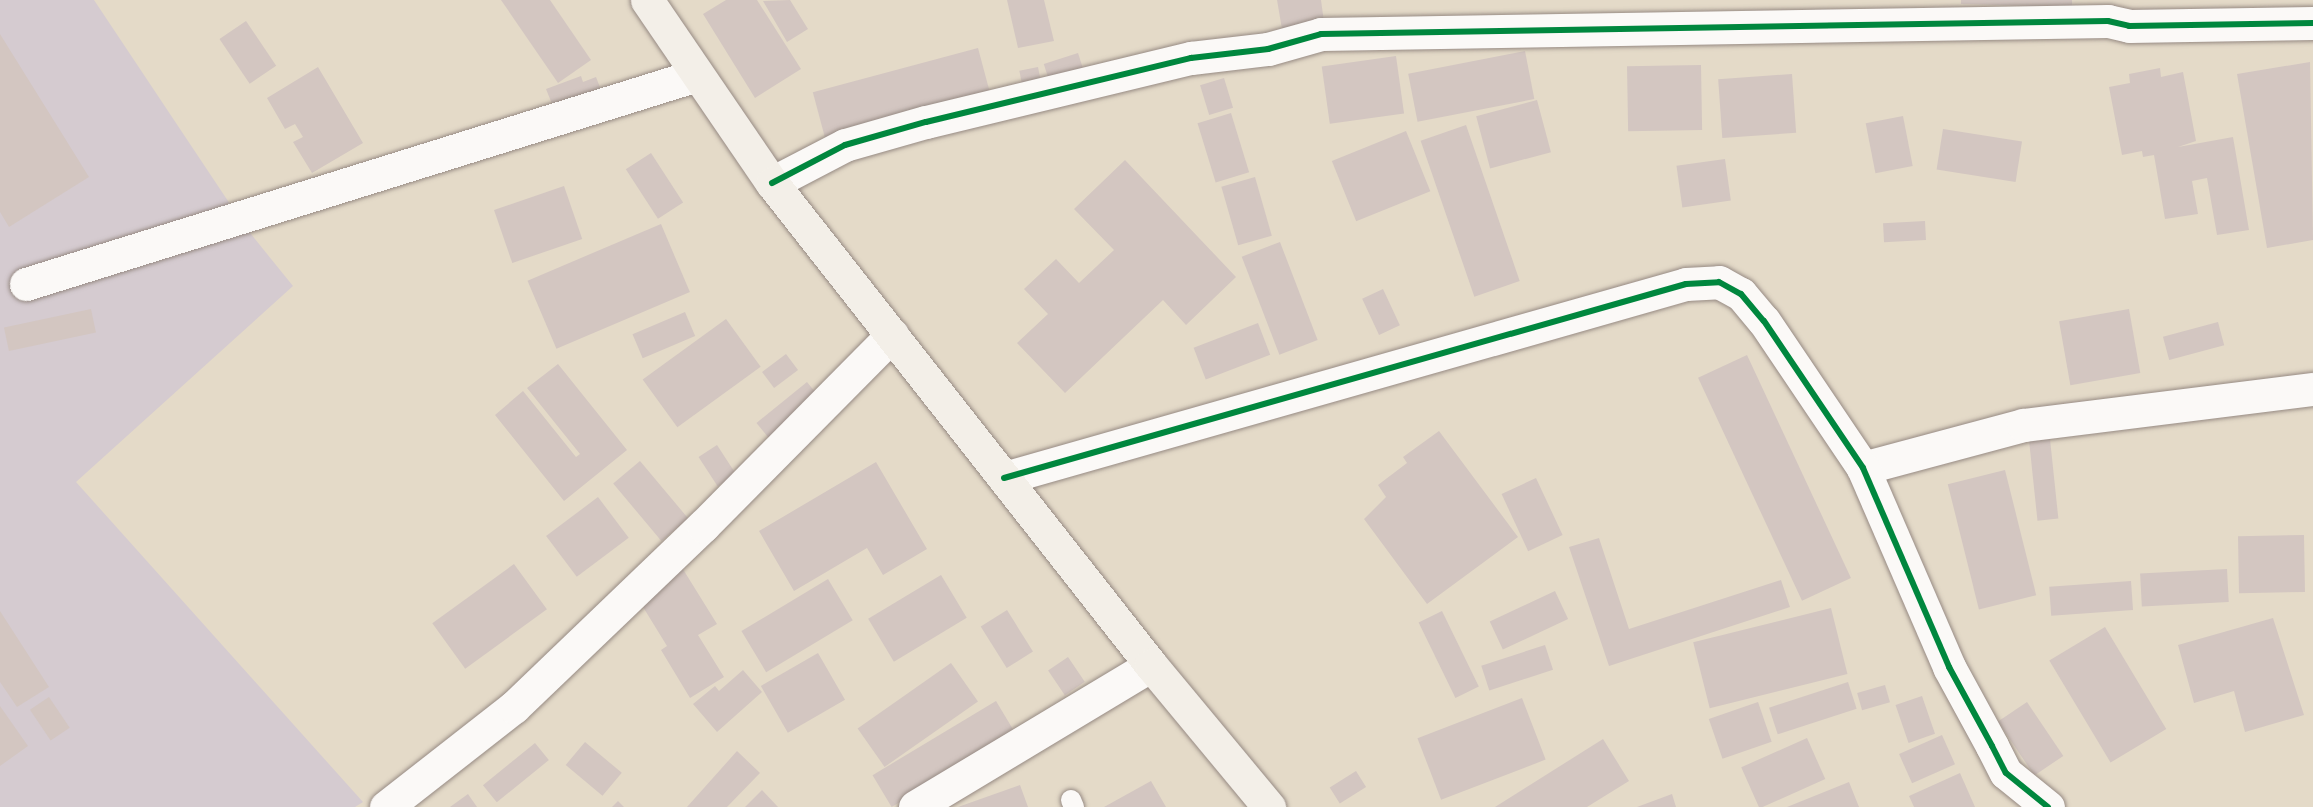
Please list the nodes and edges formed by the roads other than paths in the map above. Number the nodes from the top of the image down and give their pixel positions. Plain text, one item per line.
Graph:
1 (647, 0) edge
2 (2103, 10) edge
3 (2313, 23) edge
4 (697, 75) junction
5 (772, 183) junction
6 (26, 284) dead end
7 (892, 335) junction
8 (2313, 389) edge
9 (1863, 468) junction
10 (1004, 478) junction
11 (1151, 665) junction
12 (1257, 801) edge
13 (386, 807) edge
14 (915, 807) edge
15 (2048, 807) edge

1 - 4 street
2 - 3 street
2 - 5 street
4 - 5 street
4 - 6 street
5 - 7 street
7 - 10 street
7 - 13 street
8 - 9 street
9 - 10 street
9 - 15 street
10 - 11 street
11 - 12 street
11 - 14 street

